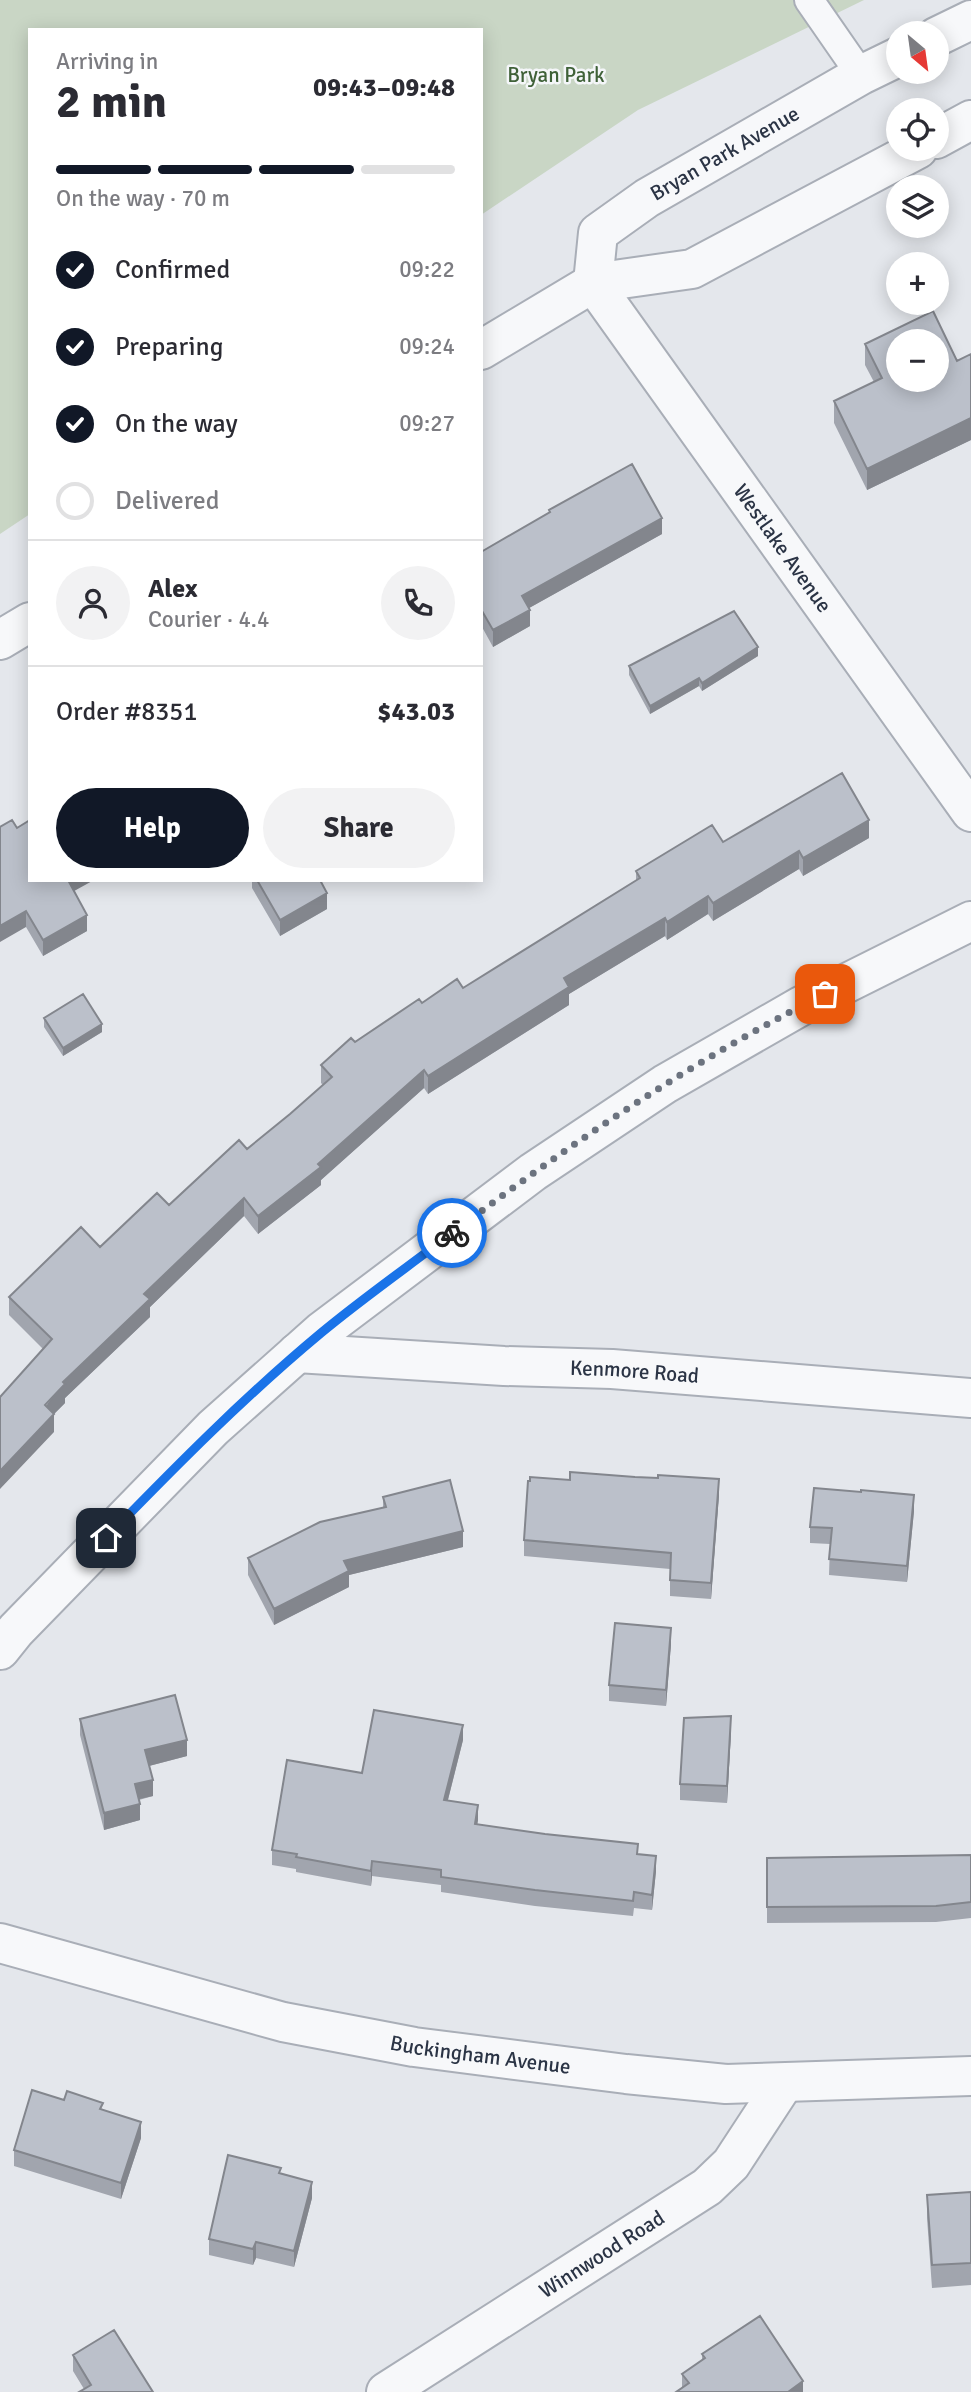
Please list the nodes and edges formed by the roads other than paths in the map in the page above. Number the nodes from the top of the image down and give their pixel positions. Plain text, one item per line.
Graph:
1 (809, 0) edge
2 (971, 20) edge
3 (949, 31) edge
4 (886, 63) edge
5 (861, 75) junction
6 (971, 120) edge
7 (949, 132) edge
8 (895, 161) edge
9 (593, 283) junction
10 (483, 349) edge
11 (28, 623) edge
12 (0, 640) edge
13 (971, 812) edge
14 (971, 921) edge
15 (297, 1353) junction
16 (971, 1398) edge
17 (0, 1650) edge
18 (0, 1943) edge
19 (971, 2076) edge
20 (785, 2083) junction
21 (386, 2392) edge

1 - 5 lane
2 - 3 street
4 - 5 street, Bryan Park Avenue
5 - 9 street, Bryan Park Avenue
6 - 7 street
8 - 9 street
9 - 10 street
9 - 13 street, Westlake Avenue
11 - 12 street
14 - 15 street
15 - 16 street, Kenmore Road
15 - 17 street
18 - 20 street, Buckingham Avenue
19 - 20 street, Buckingham Avenue
20 - 21 street, Winnwood Road

